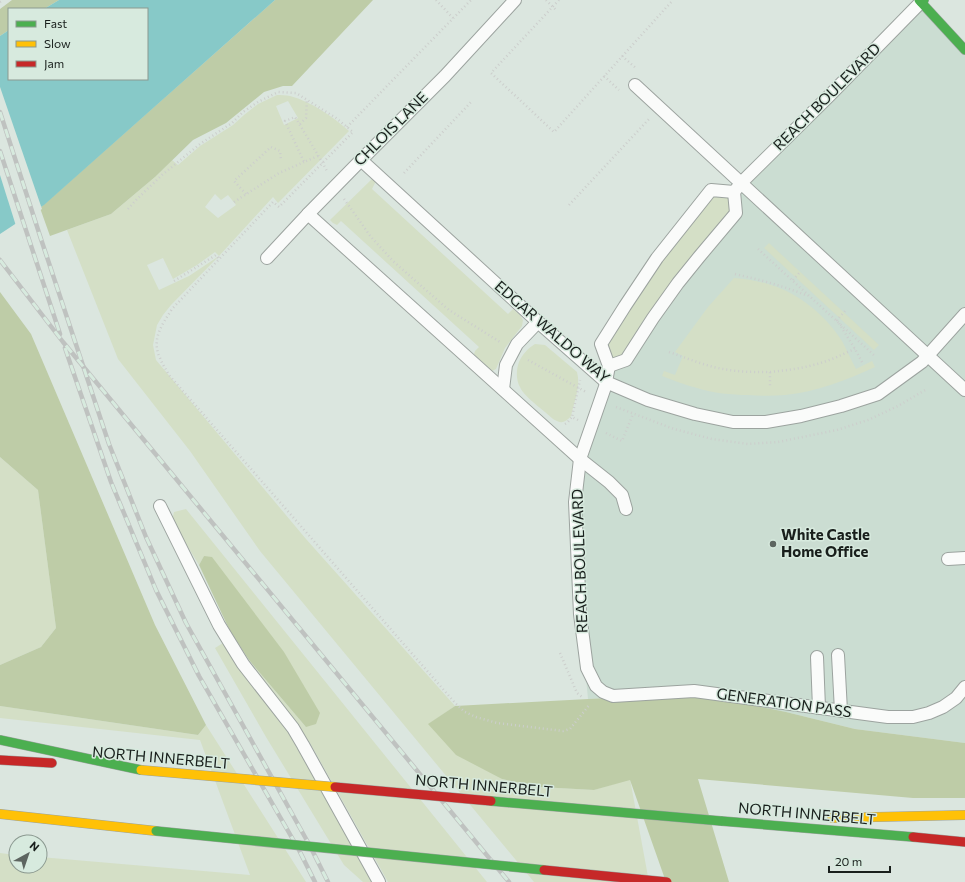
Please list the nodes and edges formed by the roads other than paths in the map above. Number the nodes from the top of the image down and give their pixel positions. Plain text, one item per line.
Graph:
1 (515, 0) edge
2 (921, 0) edge
3 (965, 50) edge
4 (635, 85) dead end
5 (361, 160) junction
6 (738, 187) junction
7 (308, 214) junction
8 (267, 258) dead end
9 (965, 314) edge
10 (538, 322) junction
11 (928, 355) junction
12 (609, 366) junction
13 (606, 382) junction
14 (503, 389) junction
15 (965, 390) edge
16 (580, 459) junction
17 (160, 506) dead end
18 (626, 509) dead end
19 (965, 558) edge
20 (948, 559) dead end
21 (838, 655) dead end
22 (817, 657) dead end
23 (596, 686) joint
24 (965, 688) edge
25 (819, 708) junction
26 (841, 711) junction
27 (0, 740) edge
28 (0, 760) edge
29 (141, 770) junction
30 (0, 814) edge
31 (965, 815) edge
32 (807, 819) dead end
33 (823, 819) dead end
34 (721, 821) junction
35 (965, 842) edge
36 (379, 882) edge
37 (667, 882) edge

1 - 5 lane, CHLOIS LANE
2 - 3 main road
2 - 6 lane, REACH BOULEVARD
4 - 6 lane
5 - 7 lane, CHLOIS LANE
5 - 10 lane, EDGAR WALDO WAY
6 - 11 lane
6 - 12 lane
6 - 12 lane
7 - 8 lane, CHLOIS LANE
7 - 14 lane
9 - 11 lane, EDGAR WALDO WAY
10 - 13 lane, EDGAR WALDO WAY
10 - 14 lane
11 - 13 lane, EDGAR WALDO WAY
11 - 15 lane
12 - 13 lane, REACH BOULEVARD
13 - 16 lane, REACH BOULEVARD
14 - 16 lane
16 - 18 lane
16 - 23 lane, REACH BOULEVARD
17 - 36 lane
19 - 20 lane
21 - 26 lane
22 - 25 lane
23 - 25 lane, GENERATION PASS
24 - 26 lane, GENERATION PASS
25 - 26 lane, GENERATION PASS
27 - 29 main road
28 - 29 main road, NORTH INNERBELT
29 - 34 main road, NORTH INNERBELT, bridge
30 - 37 main road, bridge
31 - 33 main road
32 - 34 main road
34 - 35 main road, NORTH INNERBELT

